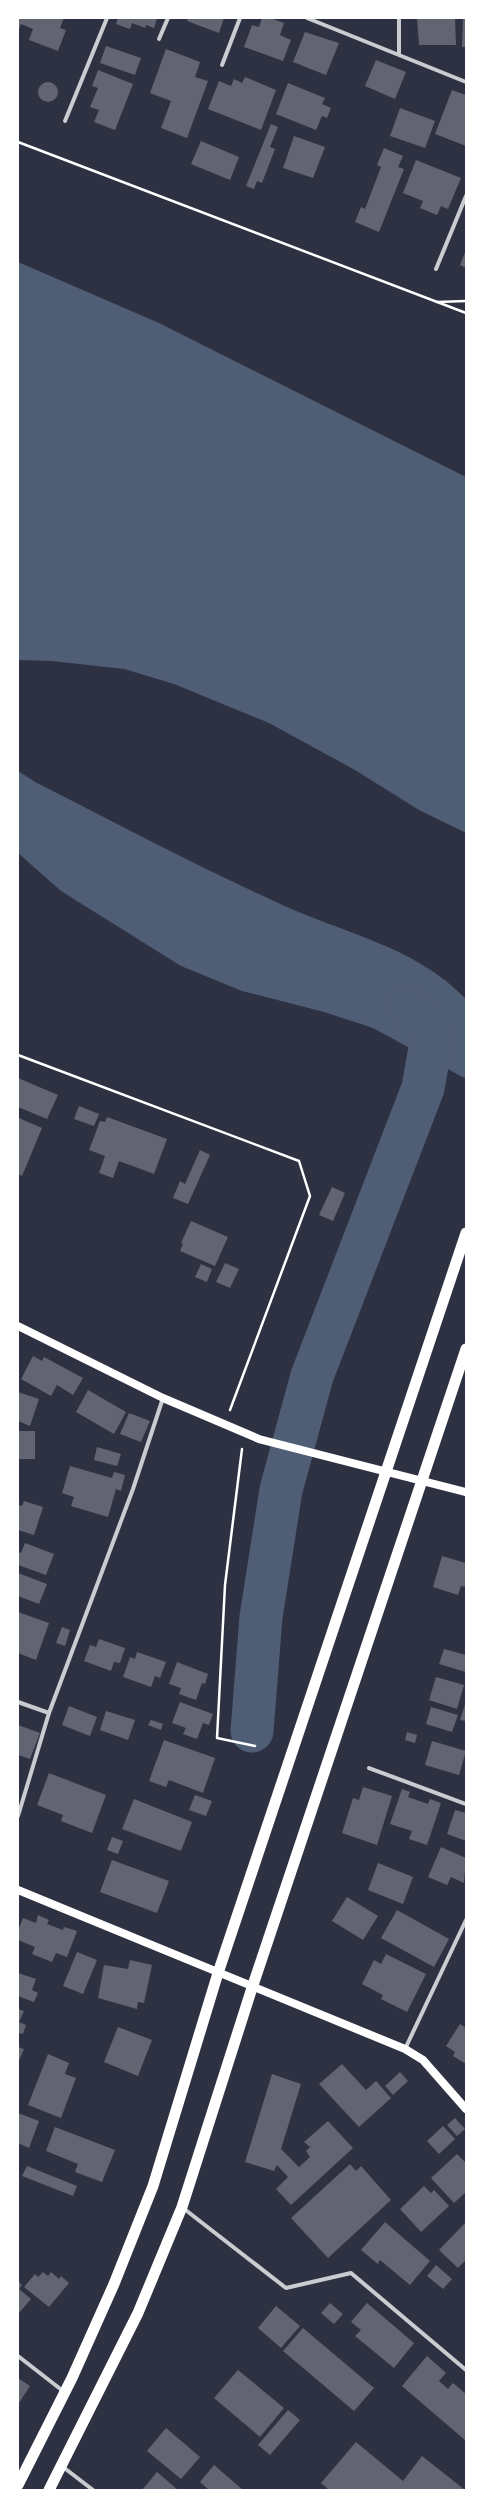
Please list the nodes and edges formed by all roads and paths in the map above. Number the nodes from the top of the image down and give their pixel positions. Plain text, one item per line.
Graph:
1 (107, 18) edge
2 (168, 18) edge
3 (240, 18) edge
4 (307, 18) edge
5 (399, 18) edge
6 (159, 39) dead end
7 (399, 54) junction
8 (222, 65) dead end
9 (466, 82) edge
10 (65, 121) dead end
11 (18, 142) edge
12 (466, 196) edge
13 (436, 269) dead end
14 (466, 301) edge
15 (434, 302) junction
16 (466, 313) edge
17 (18, 1055) edge
18 (466, 1233) edge
19 (18, 1326) edge
20 (466, 1349) edge
21 (163, 1398) junction
22 (224, 1425) junction
23 (244, 1433) junction
24 (385, 1471) junction
25 (423, 1481) junction
26 (466, 1492) edge
27 (18, 1702) edge
28 (49, 1713) junction
29 (255, 1746) dead end
30 (369, 1768) dead end
31 (466, 1804) edge
32 (18, 1816) edge
33 (18, 1890) edge
34 (466, 1920) edge
35 (218, 1973) junction
36 (252, 1988) junction
37 (405, 2049) junction
38 (466, 2108) edge
39 (182, 2207) junction
40 (18, 2356) edge
41 (466, 2370) edge
42 (65, 2393) junction
43 (63, 2467) junction
44 (18, 2485) edge
45 (49, 2490) edge
46 (92, 2490) edge

1 - 10 street
2 - 6 street
3 - 8 street
4 - 7 street
5 - 7 street
7 - 9 street
11 - 15 path
12 - 13 street
14 - 15 path
15 - 16 path
17 - 22 path
18 - 24 highway
19 - 21 main road
20 - 25 highway
21 - 22 main road
21 - 28 street
22 - 23 main road
23 - 24 main road
23 - 29 path
24 - 25 main road
24 - 35 highway
25 - 26 main road
25 - 36 highway
27 - 28 street
28 - 32 street
30 - 31 street
33 - 35 main road
34 - 37 street
35 - 36 main road
35 - 42 highway
36 - 37 main road
36 - 39 highway
37 - 38 main road
39 - 41 street
39 - 43 highway
40 - 42 street
42 - 44 highway
43 - 45 highway
43 - 46 street

